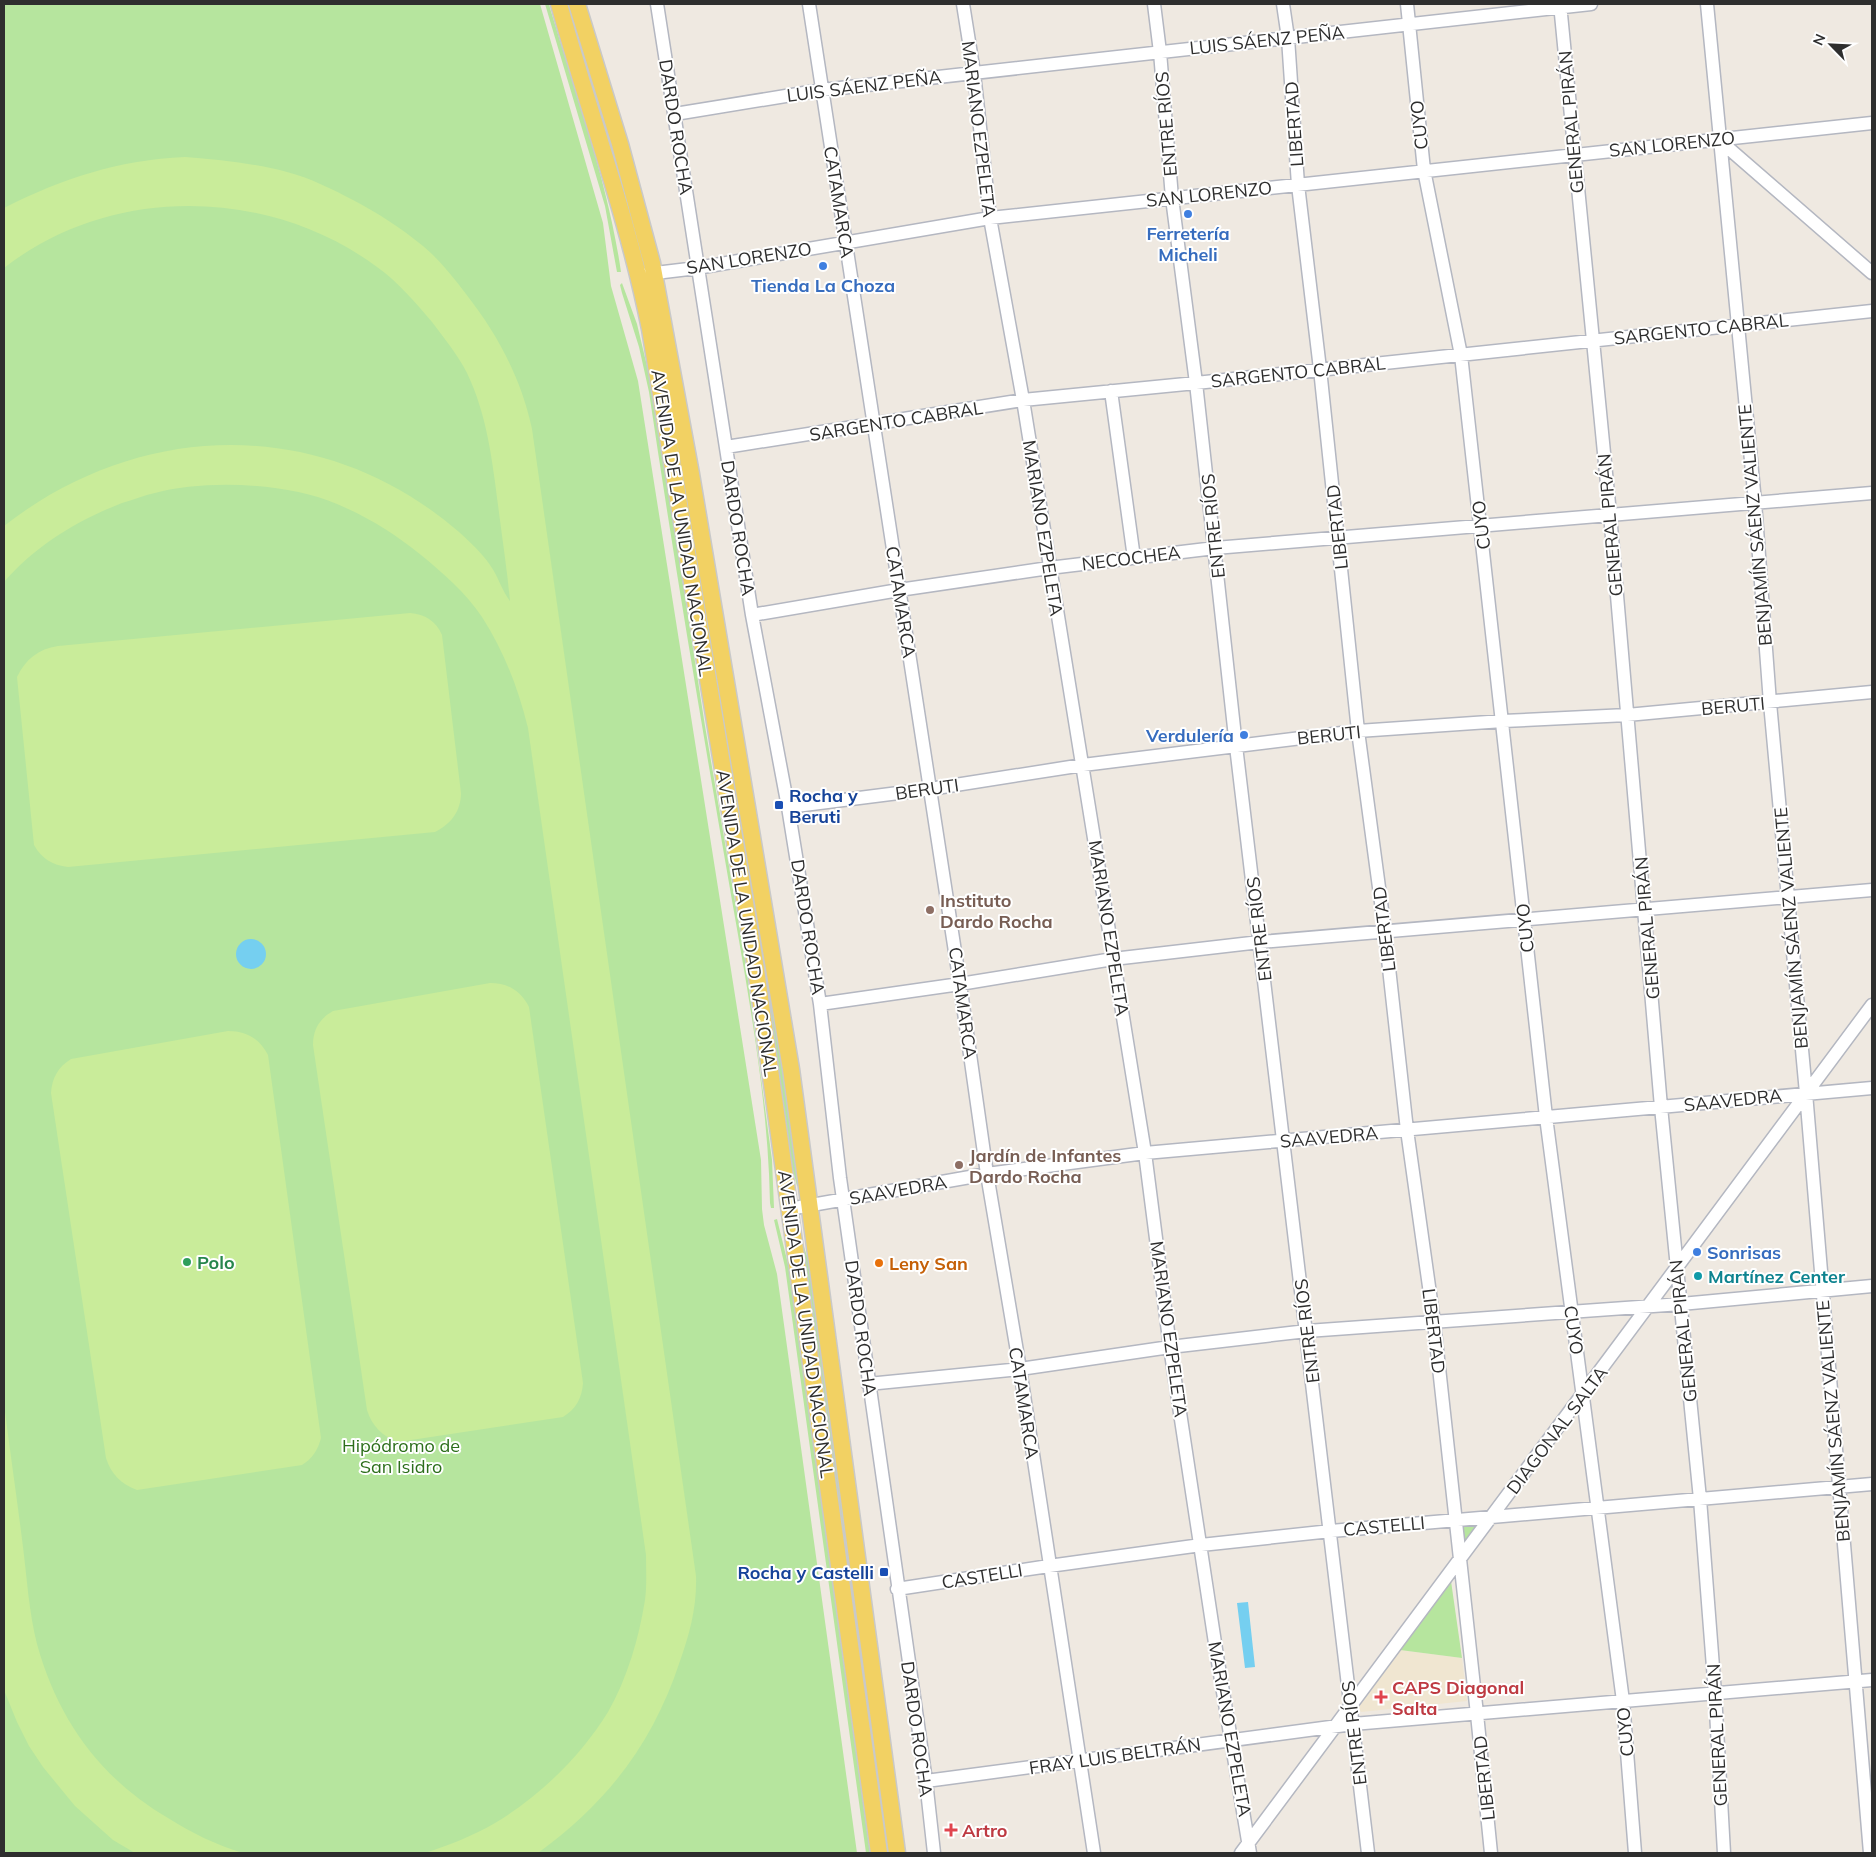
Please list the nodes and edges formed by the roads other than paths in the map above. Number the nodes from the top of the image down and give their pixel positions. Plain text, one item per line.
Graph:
1 (559, 4) edge
2 (577, 4) edge
3 (657, 4) edge
4 (809, 4) edge
5 (963, 4) edge
6 (1154, 4) edge
7 (1283, 4) edge
8 (1407, 4) edge
9 (1590, 4) edge
10 (1707, 4) edge
11 (1560, 5) edge
12 (1409, 24) junction
13 (1288, 38) junction
14 (1160, 52) junction
15 (974, 73) junction
16 (822, 90) junction
17 (675, 114) junction
18 (1872, 123) edge
19 (1719, 140) junction
20 (1574, 154) junction
21 (1424, 170) junction
22 (1298, 185) junction
23 (1172, 198) junction
24 (990, 218) junction
25 (845, 243) junction
26 (697, 268) junction
27 (1872, 273) edge
28 (646, 274) junction
29 (1872, 310) edge
30 (1737, 325) junction
31 (1593, 341) junction
32 (1461, 354) junction
33 (1320, 369) junction
34 (1196, 384) junction
35 (1111, 391) junction
36 (1023, 400) junction
37 (874, 425) junction
38 (726, 447) junction
39 (1872, 493) edge
40 (1755, 502) junction
41 (1610, 514) junction
42 (1480, 525) junction
43 (1338, 538) junction
44 (1215, 548) junction
45 (1134, 558) junction
46 (1049, 568) junction
47 (899, 590) junction
48 (752, 615) junction
49 (1872, 692) edge
50 (1770, 703) junction
51 (1628, 715) junction
52 (1502, 721) junction
53 (1358, 731) junction
54 (1236, 746) junction
55 (1083, 765) junction
56 (930, 789) junction
57 (788, 807) junction
58 (1872, 890) edge
59 (1787, 896) junction
60 (1645, 910) junction
61 (1524, 921) junction
62 (1385, 932) junction
63 (1260, 942) junction
64 (1113, 959) junction
65 (960, 984) junction
66 (820, 1004) junction
67 (1872, 1006) edge
68 (1872, 1088) edge
69 (1806, 1093) junction
70 (1661, 1107) junction
71 (1546, 1117) junction
72 (1407, 1130) junction
73 (1284, 1140) junction
74 (1146, 1153) junction
75 (987, 1174) junction
76 (844, 1199) junction
77 (808, 1205) junction
78 (789, 1210) junction
79 (1677, 1269) junction
80 (1872, 1286) edge
81 (1822, 1291) junction
82 (1681, 1304) junction
83 (1648, 1307) junction
84 (1571, 1311) junction
85 (1434, 1322) junction
86 (1306, 1331) junction
87 (1170, 1347) junction
88 (1020, 1369) junction
89 (868, 1384) junction
90 (1583, 1395) junction
91 (1872, 1484) edge
92 (1839, 1487) junction
93 (1700, 1499) junction
94 (1598, 1508) junction
95 (1492, 1517) junction
96 (1456, 1520) junction
97 (1331, 1531) junction
98 (1201, 1545) junction
99 (1460, 1561) junction
100 (1049, 1566) junction
101 (897, 1589) junction
102 (1872, 1680) edge
103 (1856, 1681) junction
104 (1715, 1693) junction
105 (1622, 1701) junction
106 (1351, 1706) junction
107 (1478, 1714) junction
108 (1353, 1724) junction
109 (1336, 1726) junction
110 (1232, 1740) junction
111 (1080, 1761) junction
112 (926, 1781) junction
113 (1247, 1850) edge
114 (879, 1853) edge
115 (897, 1853) edge
116 (934, 1853) edge
117 (1094, 1853) edge
118 (1368, 1853) edge
119 (1491, 1853) edge
120 (1635, 1853) edge
121 (1724, 1853) edge
122 (1870, 1853) edge

1 - 28 main road, AVENIDA DE LA UNIDAD NACIONAL
2 - 28 main road, AVENIDA DE LA UNIDAD NACIONAL
3 - 17 street, DARDO ROCHA
4 - 16 street, CATAMARCA
5 - 15 street, MARIANO EZPELETA
6 - 14 street, ENTRE RÍOS
7 - 13 street, LIBERTAD
8 - 12 street, CUYO
9 - 11 street, LUIS SÁENZ PEÑA
10 - 19 street, BENJAMÍN SÁENZ VALIENTE
11 - 12 street, LUIS SÁENZ PEÑA
11 - 20 street, GENERAL PIRÁN
12 - 13 street, LUIS SÁENZ PEÑA
12 - 21 street, CUYO
13 - 14 street, LUIS SÁENZ PEÑA
13 - 22 street, LIBERTAD
14 - 15 street, LUIS SÁENZ PEÑA
14 - 23 street, ENTRE RÍOS
15 - 16 street, LUIS SÁENZ PEÑA
15 - 24 street, MARIANO EZPELETA
16 - 17 street, LUIS SÁENZ PEÑA
16 - 25 street, CATAMARCA
17 - 26 street, DARDO ROCHA
18 - 19 street, SAN LORENZO
19 - 20 street, SAN LORENZO
19 - 27 street
19 - 30 street, BENJAMÍN SÁENZ VALIENTE
20 - 21 street, SAN LORENZO
20 - 31 street, GENERAL PIRÁN
21 - 22 street, SAN LORENZO
21 - 32 street, CUYO
22 - 23 street, SAN LORENZO
22 - 33 street, LIBERTAD
23 - 24 street, SAN LORENZO
23 - 34 street, ENTRE RÍOS
24 - 25 street, SAN LORENZO
24 - 36 street, MARIANO EZPELETA
25 - 26 street, SAN LORENZO
25 - 37 street, CATAMARCA
26 - 28 street, SAN LORENZO
26 - 38 street, DARDO ROCHA
28 - 77 main road, AVENIDA DE LA UNIDAD NACIONAL
28 - 78 main road, AVENIDA DE LA UNIDAD NACIONAL
29 - 30 street, SARGENTO CABRAL
30 - 31 street, SARGENTO CABRAL
30 - 40 street, BENJAMÍN SÁENZ VALIENTE
31 - 32 street, SARGENTO CABRAL
31 - 41 street, GENERAL PIRÁN
32 - 33 street, SARGENTO CABRAL
32 - 42 street, CUYO
33 - 34 street, SARGENTO CABRAL
33 - 43 street, LIBERTAD
34 - 35 street, SARGENTO CABRAL
34 - 44 street, ENTRE RÍOS
35 - 36 street, SARGENTO CABRAL
35 - 45 street
36 - 37 street, SARGENTO CABRAL
36 - 46 street, MARIANO EZPELETA
37 - 38 street, SARGENTO CABRAL
37 - 47 street, CATAMARCA
38 - 48 street, DARDO ROCHA
39 - 40 street, NECOCHEA
40 - 41 street, NECOCHEA
40 - 50 street, BENJAMÍN SÁENZ VALIENTE
41 - 42 street, NECOCHEA
41 - 51 street, GENERAL PIRÁN
42 - 43 street, NECOCHEA
42 - 52 street, CUYO
43 - 44 street, NECOCHEA
43 - 53 street, LIBERTAD
44 - 45 street, NECOCHEA
44 - 54 street, ENTRE RÍOS
45 - 46 street, NECOCHEA
46 - 47 street, NECOCHEA
46 - 55 street, MARIANO EZPELETA
47 - 48 street, NECOCHEA
47 - 56 street, CATAMARCA
48 - 57 street, DARDO ROCHA
49 - 50 street, BERUTI
50 - 51 street, BERUTI
50 - 59 street, BENJAMÍN SÁENZ VALIENTE
51 - 52 street, BERUTI
51 - 60 street, GENERAL PIRÁN
52 - 53 street, BERUTI
52 - 61 street, CUYO
53 - 54 street, BERUTI
53 - 62 street, LIBERTAD
54 - 55 street, BERUTI
54 - 63 street, ENTRE RÍOS
55 - 56 street, BERUTI
55 - 64 street, MARIANO EZPELETA
56 - 57 street, BERUTI
56 - 65 street, CATAMARCA
57 - 66 street, DARDO ROCHA
58 - 59 street
59 - 60 street
59 - 69 street, BENJAMÍN SÁENZ VALIENTE
60 - 61 street
60 - 70 street, GENERAL PIRÁN
61 - 62 street
61 - 71 street, CUYO
62 - 63 street
62 - 72 street, LIBERTAD
63 - 64 street
63 - 73 street, ENTRE RÍOS
64 - 65 street
64 - 74 street, MARIANO EZPELETA
65 - 66 street
65 - 75 street, CATAMARCA
66 - 76 street, DARDO ROCHA
67 - 69 street, DIAGONAL SALTA
68 - 69 street, SAAVEDRA
69 - 70 street, SAAVEDRA
69 - 79 street, DIAGONAL SALTA
69 - 81 street, BENJAMÍN SÁENZ VALIENTE
70 - 71 street, SAAVEDRA
70 - 79 street, GENERAL PIRÁN
71 - 72 street, SAAVEDRA
71 - 84 street, CUYO
72 - 73 street, SAAVEDRA
72 - 85 street, LIBERTAD
73 - 74 street, SAAVEDRA
73 - 86 street, ENTRE RÍOS
74 - 75 street, SAAVEDRA
74 - 87 street, MARIANO EZPELETA
75 - 76 street, SAAVEDRA
75 - 88 street, CATAMARCA
76 - 77 street, SAAVEDRA
76 - 89 street, DARDO ROCHA
77 - 78 street, SAAVEDRA
77 - 115 main road, AVENIDA DE LA UNIDAD NACIONAL
78 - 114 main road, AVENIDA DE LA UNIDAD NACIONAL
79 - 82 street, GENERAL PIRÁN
79 - 83 street, DIAGONAL SALTA
80 - 81 street
81 - 82 street
81 - 92 street, BENJAMÍN SÁENZ VALIENTE
82 - 83 street
82 - 93 street, GENERAL PIRÁN
83 - 84 street
83 - 90 street, DIAGONAL SALTA
84 - 85 street
84 - 90 street, CUYO
85 - 86 street
85 - 96 street, LIBERTAD
86 - 87 street
86 - 97 street, ENTRE RÍOS
87 - 88 street
87 - 98 street, MARIANO EZPELETA
88 - 89 street
88 - 100 street, CATAMARCA
89 - 101 street, DARDO ROCHA
90 - 94 street, CUYO
90 - 95 street, DIAGONAL SALTA
91 - 92 street, CASTELLI
92 - 93 street, CASTELLI
92 - 103 street, BENJAMÍN SÁENZ VALIENTE
93 - 94 street, CASTELLI
93 - 104 street, GENERAL PIRÁN
94 - 95 street, CASTELLI
94 - 105 street, CUYO
95 - 96 street, CASTELLI
95 - 99 street, DIAGONAL SALTA
96 - 97 street, CASTELLI
96 - 99 street, LIBERTAD
97 - 98 street, CASTELLI
97 - 106 street, ENTRE RÍOS
98 - 100 street, CASTELLI
98 - 110 street, MARIANO EZPELETA
99 - 106 street, DIAGONAL SALTA
99 - 107 street, LIBERTAD
100 - 101 street, CASTELLI
100 - 111 street, CATAMARCA
101 - 112 street, DARDO ROCHA
102 - 103 street, FRAY LUIS BELTRÁN
103 - 104 street, FRAY LUIS BELTRÁN
103 - 122 street, BENJAMÍN SÁENZ VALIENTE
104 - 105 street, FRAY LUIS BELTRÁN
104 - 121 street, GENERAL PIRÁN
105 - 107 street, FRAY LUIS BELTRÁN
105 - 120 street, CUYO
106 - 108 street, ENTRE RÍOS
106 - 109 street, DIAGONAL SALTA
107 - 108 street, FRAY LUIS BELTRÁN
107 - 119 street, LIBERTAD
108 - 109 street, FRAY LUIS BELTRÁN
108 - 118 street, ENTRE RÍOS
109 - 110 street, FRAY LUIS BELTRÁN
109 - 113 street, DIAGONAL SALTA
110 - 111 street, FRAY LUIS BELTRÁN
110 - 113 street, MARIANO EZPELETA
111 - 112 street, FRAY LUIS BELTRÁN
111 - 117 street, CATAMARCA
112 - 116 street, DARDO ROCHA

